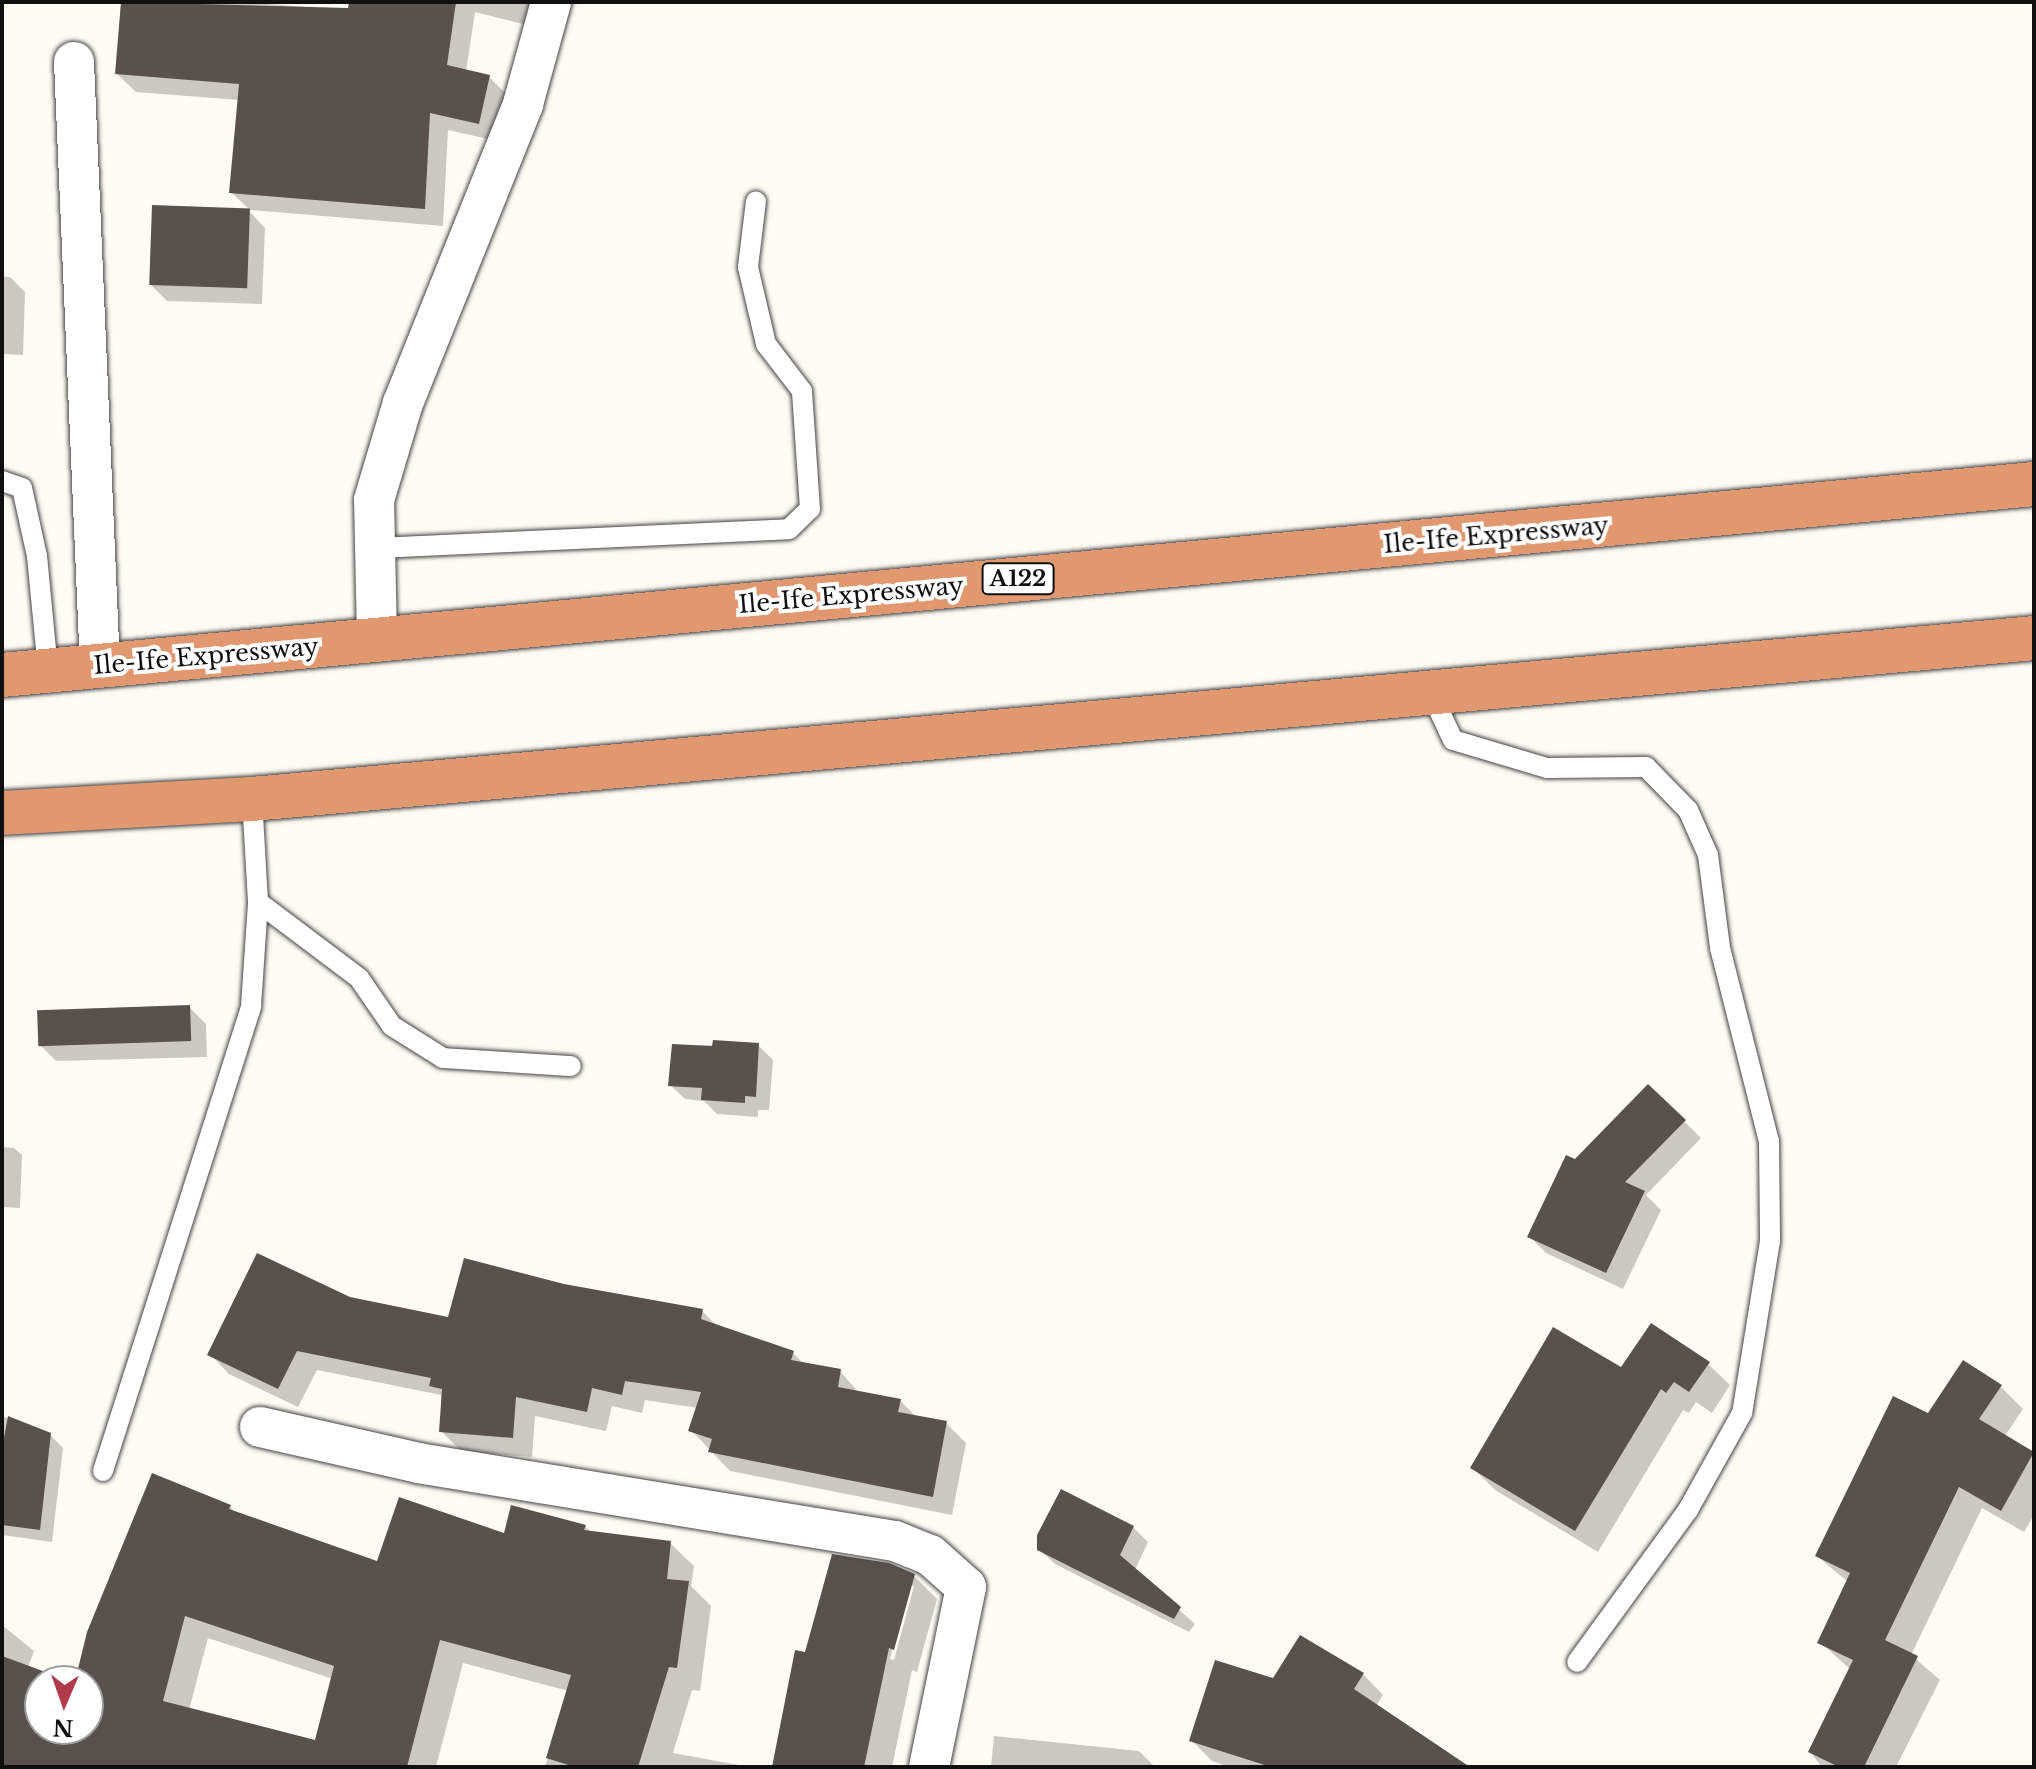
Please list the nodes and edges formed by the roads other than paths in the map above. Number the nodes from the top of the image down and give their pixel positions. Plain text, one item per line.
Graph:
1 (551, 2) edge
2 (74, 62) dead end
3 (756, 201) dead end
4 (2, 481) edge
5 (2034, 484) edge
6 (377, 548) junction
7 (2034, 638) edge
8 (377, 640) junction
9 (100, 666) junction
10 (48, 671) junction
11 (2, 675) edge
12 (1430, 691) junction
13 (252, 799) junction
14 (2, 813) edge
15 (258, 902) junction
16 (571, 1066) dead end
17 (260, 1427) dead end
18 (103, 1471) dead end
19 (1577, 1662) dead end
20 (929, 1767) edge

1 - 6 street
2 - 9 street
3 - 6 lane
4 - 10 lane
5 - 8 highway, Ile-Ife Expressway / A122
6 - 8 street
7 - 12 highway
8 - 9 highway, Ile-Ife Expressway / A122
9 - 10 highway, Ile-Ife Expressway / A122
10 - 11 highway, Ile-Ife Expressway / A122
12 - 13 highway
12 - 19 lane
13 - 14 highway
13 - 15 lane
15 - 16 lane
15 - 18 lane
17 - 20 street

